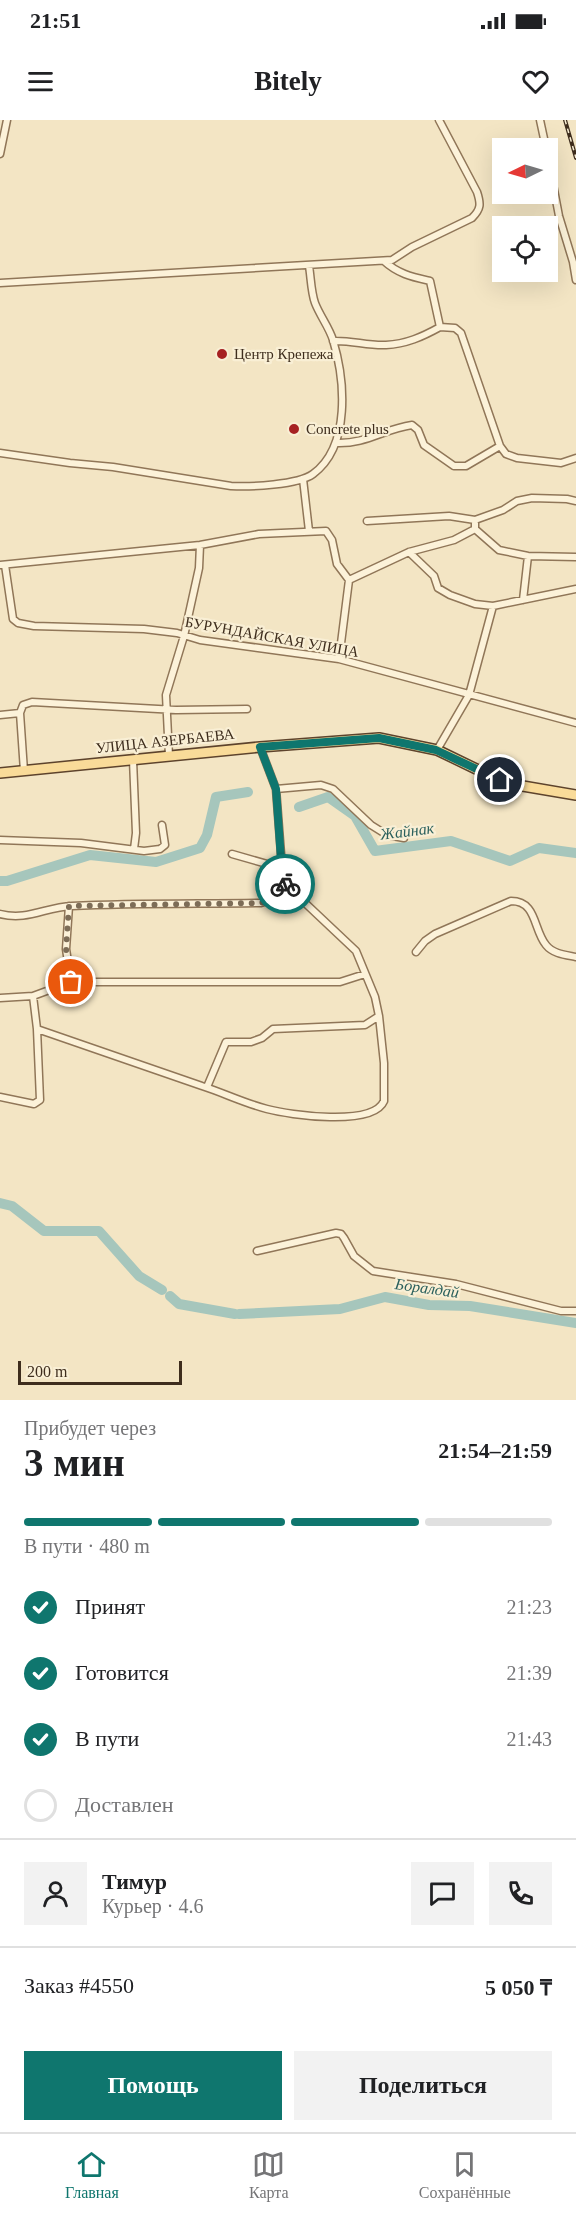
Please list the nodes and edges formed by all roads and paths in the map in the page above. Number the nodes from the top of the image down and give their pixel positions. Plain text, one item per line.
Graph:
1 (8, 120) edge
2 (439, 120) edge
3 (540, 120) edge
4 (544, 138) edge
5 (0, 154) edge
6 (557, 204) edge
7 (384, 261) junction
8 (309, 266) junction
9 (576, 280) edge
10 (0, 283) edge
11 (440, 327) junction
12 (333, 341) junction
13 (337, 443) junction
14 (500, 446) junction
15 (0, 453) edge
16 (576, 458) edge
17 (303, 479) junction
18 (576, 501) edge
19 (475, 520) junction
20 (367, 521) dead end
21 (476, 529) junction
22 (309, 531) junction
23 (200, 545) junction
24 (409, 552) junction
25 (528, 556) junction
26 (576, 557) edge
27 (3, 565) edge
28 (349, 580) junction
29 (576, 589) edge
30 (523, 600) junction
31 (493, 606) junction
32 (184, 636) junction
33 (339, 659) junction
34 (469, 695) junction
35 (165, 708) junction
36 (246, 709) dead end
37 (20, 713) junction
38 (0, 714) edge
39 (576, 723) edge
40 (260, 747) junction
41 (436, 750) junction
42 (169, 756) junction
43 (133, 760) junction
44 (24, 771) junction
45 (0, 773) edge
46 (276, 789) junction
47 (576, 795) edge
48 (162, 825) dead end
49 (404, 838) dead end
50 (0, 840) edge
51 (134, 849) junction
52 (232, 854) dead end
53 (281, 868) junction
54 (286, 885) junction
55 (69, 906) junction
56 (0, 914) edge
57 (416, 952) dead end
58 (576, 957) edge
59 (365, 974) junction
60 (71, 982) junction
61 (33, 996) junction
62 (0, 998) edge
63 (379, 1016) junction
64 (37, 1029) junction
65 (207, 1087) junction
66 (0, 1097) edge
67 (257, 1251) dead end
68 (576, 1311) edge

1 - 5 street
2 - 7 street
3 - 4 street
6 - 9 street
7 - 8 street
7 - 11 street
8 - 10 street
8 - 12 street
11 - 12 street
11 - 14 street
12 - 13 street
13 - 14 street
13 - 17 street
14 - 16 street
15 - 17 street
17 - 22 street
18 - 19 street
19 - 20 street
19 - 21 street
21 - 24 street
21 - 25 street
22 - 23 street
22 - 28 street
23 - 27 street
23 - 32 street
24 - 28 street
24 - 31 street
25 - 26 street
25 - 30 street
27 - 32 street, БУРУНДАЙСКАЯ УЛИЦА
28 - 33 street
29 - 30 street
30 - 31 street
31 - 34 street
32 - 33 street, БУРУНДАЙСКАЯ УЛИЦА
32 - 35 street
33 - 34 street, БУРУНДАЙСКАЯ УЛИЦА
34 - 39 street, БУРУНДАЙСКАЯ УЛИЦА
34 - 41 street
35 - 36 street
35 - 37 street
35 - 42 street
37 - 38 street
37 - 44 street
40 - 41 main road, УЛИЦА АЗЕРБАЕВА
40 - 42 main road, УЛИЦА АЗЕРБАЕВА
40 - 46 street
41 - 47 main road, УЛИЦА АЗЕРБАЕВА
42 - 43 main road, УЛИЦА АЗЕРБАЕВА
43 - 44 main road, УЛИЦА АЗЕРБАЕВА
43 - 51 street
44 - 45 main road, УЛИЦА АЗЕРБАЕВА
46 - 49 street
46 - 53 street
48 - 51 street
50 - 51 street
52 - 53 street
53 - 54 street
54 - 55 street
54 - 59 street
55 - 56 street
55 - 60 street
57 - 58 street
59 - 60 street
59 - 63 street
60 - 61 street
61 - 62 street
61 - 64 street
63 - 65 street
63 - 65 street
64 - 65 street
64 - 66 street
67 - 68 street

